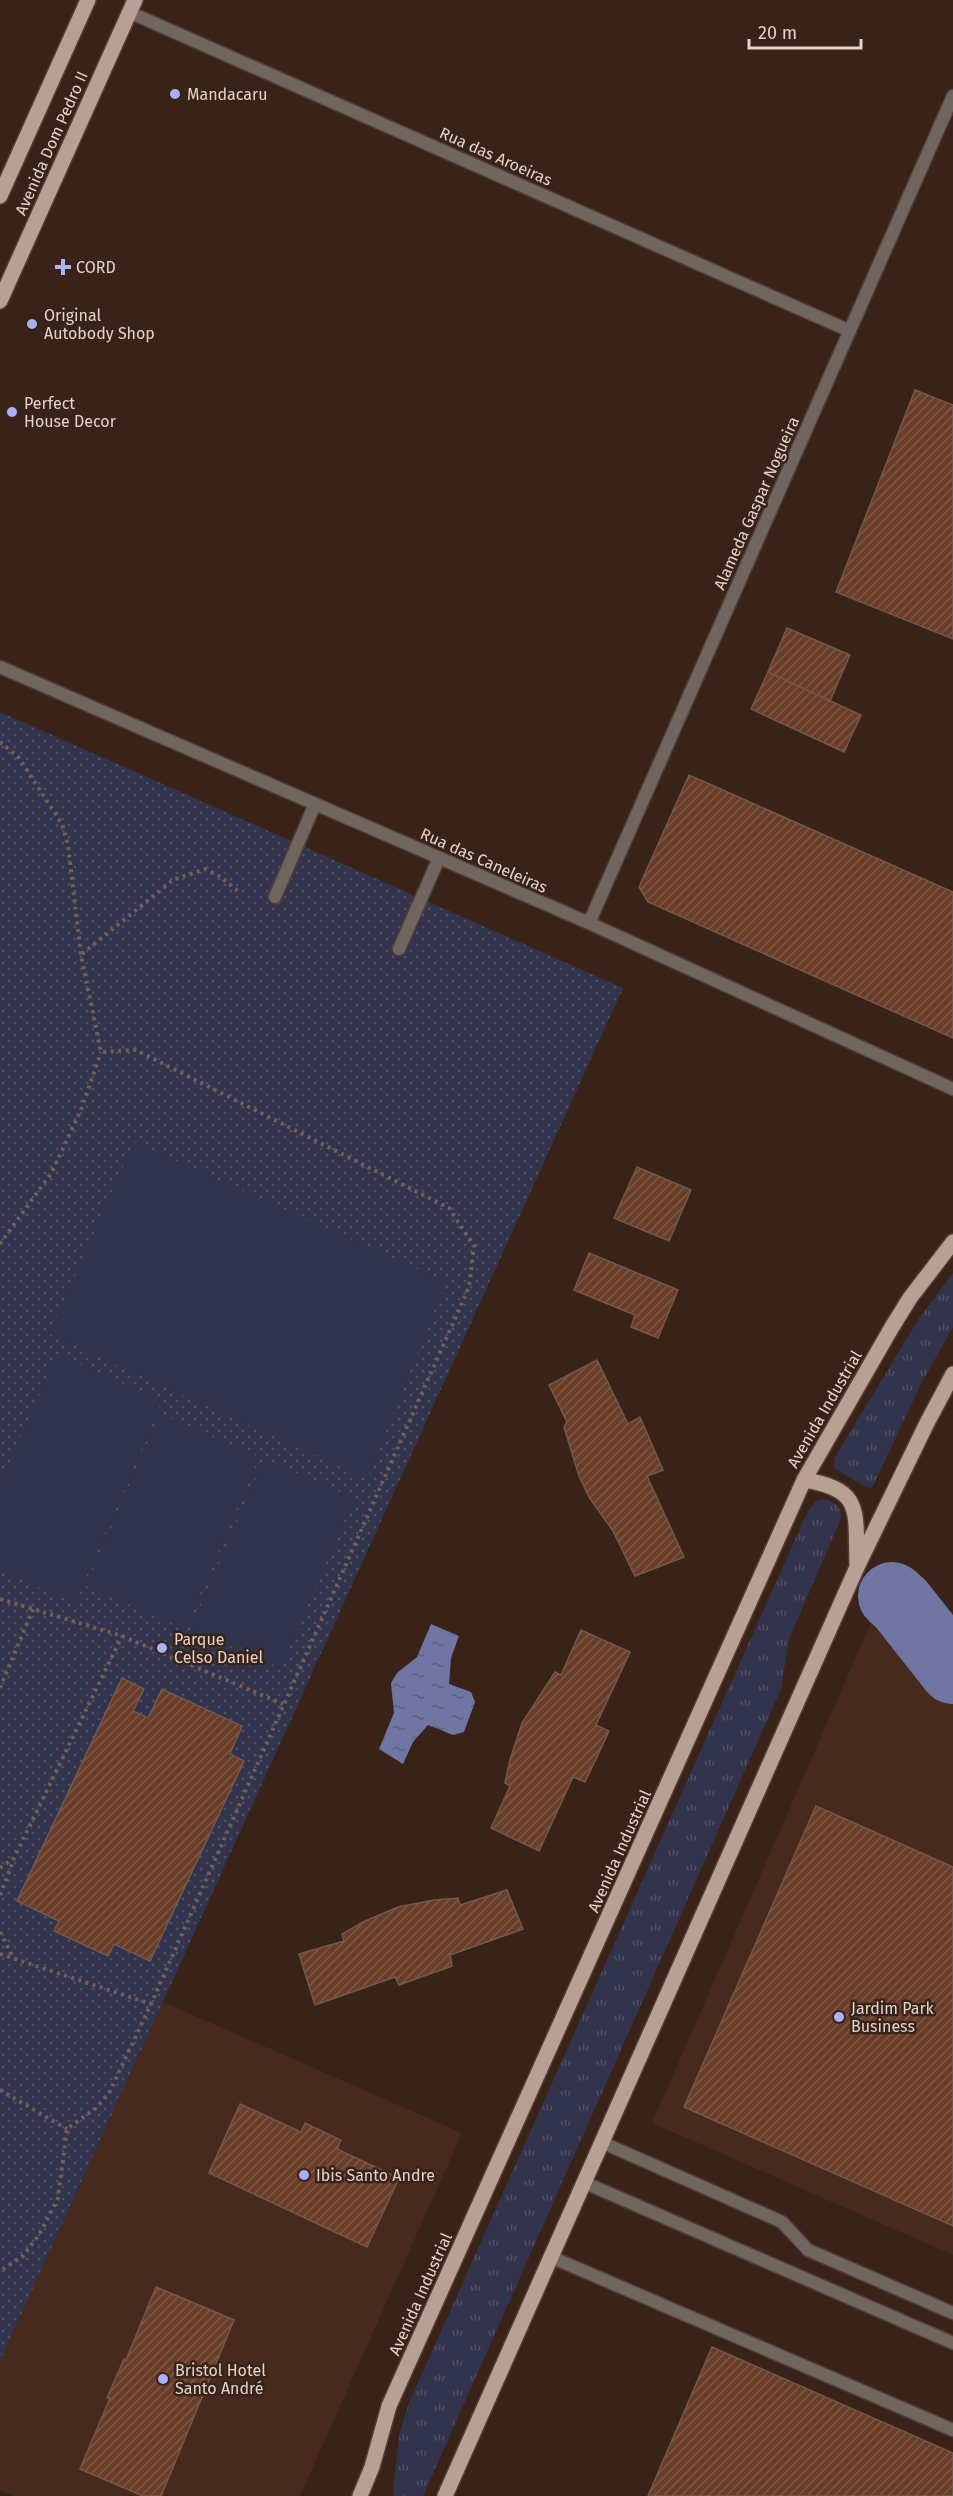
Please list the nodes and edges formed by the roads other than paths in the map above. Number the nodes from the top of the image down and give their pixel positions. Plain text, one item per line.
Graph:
1 (88, 0) edge
2 (132, 6) edge
3 (953, 96) edge
4 (0, 196) edge
5 (0, 301) edge
6 (850, 331) junction
7 (0, 667) edge
8 (315, 804) junction
9 (439, 858) junction
10 (275, 897) dead end
11 (589, 923) junction
12 (399, 949) dead end
13 (953, 1089) edge
14 (953, 1242) edge
15 (953, 1374) edge
16 (953, 1392) edge
17 (927, 1423) junction
18 (804, 1480) junction
19 (857, 1567) junction
20 (602, 2142) junction
21 (584, 2182) junction
22 (551, 2257) junction
23 (953, 2313) edge
24 (953, 2343) edge
25 (953, 2430) edge
26 (360, 2496) edge
27 (445, 2496) edge

1 - 4 main road, Avenida Dom Pedro II
2 - 5 main road, Avenida Dom Pedro II
2 - 6 street, Rua das Aroeiras
3 - 6 street, Alameda Gaspar Nogueira
6 - 11 street, Alameda Gaspar Nogueira
7 - 8 street, Rua das Caneleiras
8 - 9 street, Rua das Caneleiras
8 - 10 street
9 - 11 street, Rua das Caneleiras
9 - 12 street
11 - 13 street, Rua das Caneleiras
14 - 18 main road, Avenida Industrial
15 - 17 main road
16 - 17 main road
17 - 19 main road
18 - 19 main road
18 - 26 main road, Avenida Industrial
19 - 20 main road
20 - 21 main road
20 - 23 street
21 - 22 main road
21 - 24 street
22 - 25 street
22 - 27 main road

